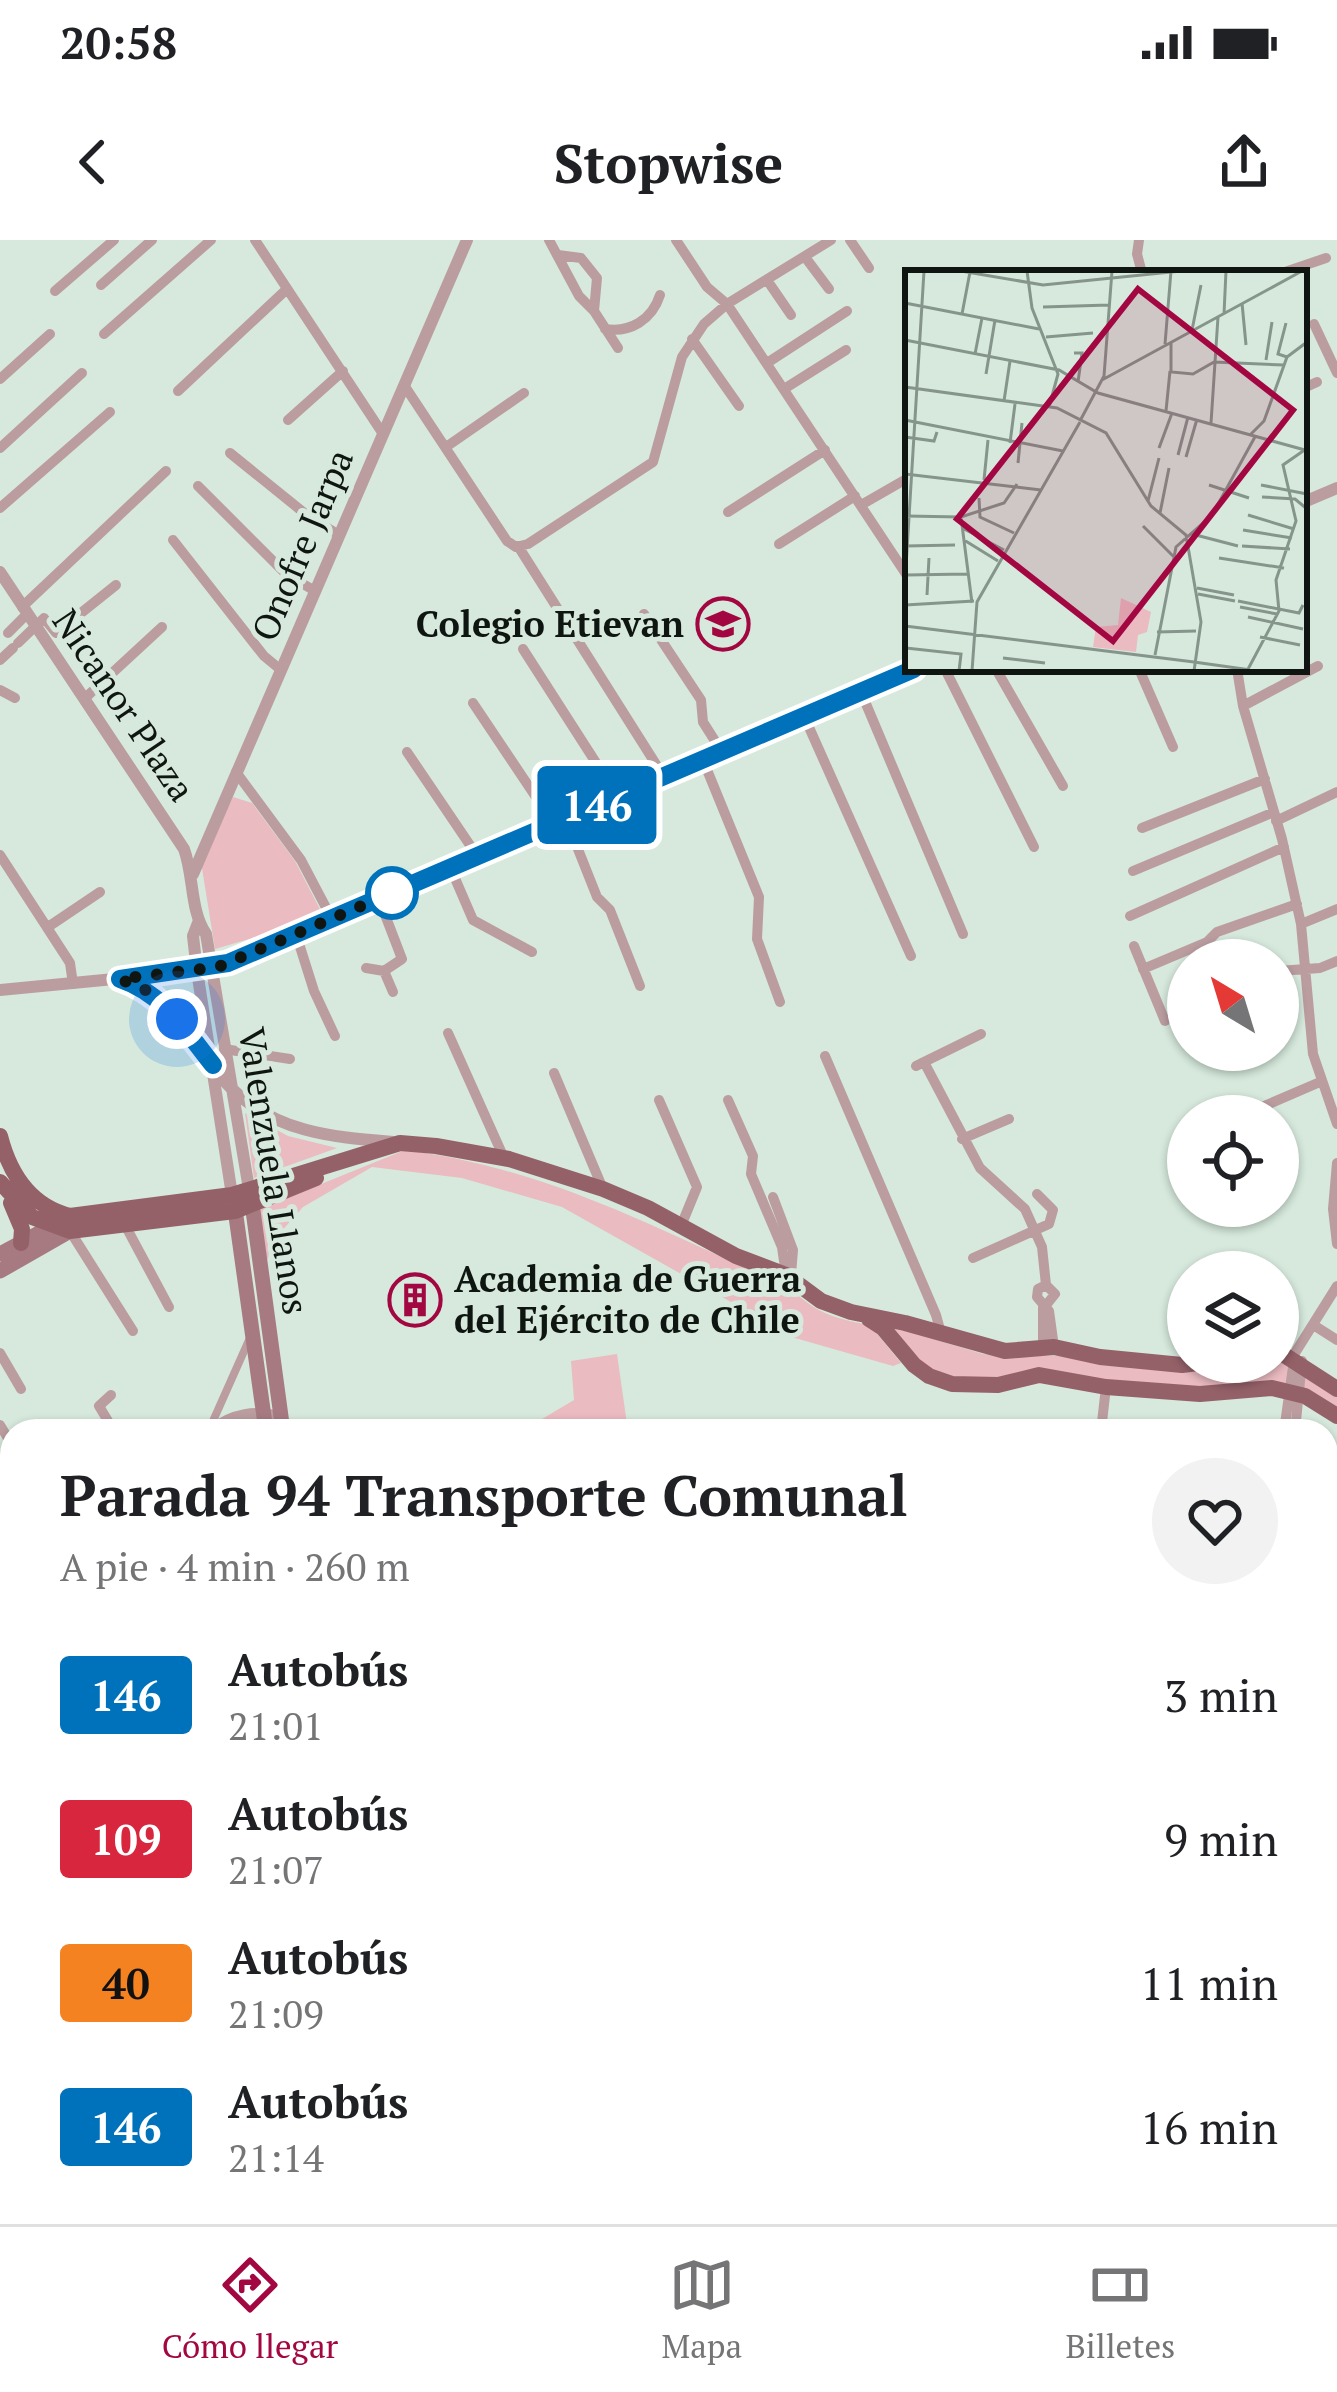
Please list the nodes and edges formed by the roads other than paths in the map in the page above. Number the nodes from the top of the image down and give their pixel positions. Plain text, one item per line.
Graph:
1 (114, 240) edge
2 (152, 240) edge
3 (211, 240) edge
4 (255, 240) edge
5 (467, 240) edge
6 (549, 240) edge
7 (676, 240) edge
8 (831, 240) edge
9 (850, 240) edge
10 (1139, 240) edge
11 (558, 255) junction
12 (805, 257) junction
13 (1326, 258) dead end
14 (868, 268) dead end
15 (1141, 270) edge
16 (1291, 270) edge
17 (767, 280) junction
18 (100, 285) dead end
19 (287, 289) junction
20 (829, 289) dead end
21 (55, 291) dead end
22 (660, 295) dead end
23 (728, 304) junction
24 (594, 311) junction
25 (847, 311) dead end
26 (791, 315) dead end
27 (1314, 324) dead end
28 (605, 329) junction
29 (622, 332) junction
30 (50, 334) dead end
31 (104, 334) dead end
32 (692, 339) junction
33 (618, 349) junction
34 (846, 350) dead end
35 (766, 363) junction
36 (621, 366) dead end
37 (343, 371) junction
38 (1337, 373) edge
39 (82, 374) dead end
40 (0, 379) edge
41 (1317, 382) dead end
42 (404, 385) junction
43 (1307, 387) edge
44 (784, 389) junction
45 (178, 391) dead end
46 (524, 393) dead end
47 (739, 406) dead end
48 (110, 412) dead end
49 (288, 420) dead end
50 (383, 434) junction
51 (446, 447) junction
52 (0, 448) edge
53 (825, 450) junction
54 (230, 453) dead end
55 (166, 471) dead end
56 (905, 479) edge
57 (198, 486) dead end
58 (1337, 488) edge
59 (858, 501) junction
60 (1307, 501) edge
61 (0, 508) edge
62 (728, 512) dead end
63 (339, 535) junction
64 (173, 540) dead end
65 (779, 544) dead end
66 (517, 546) junction
67 (0, 572) edge
68 (905, 572) edge
69 (116, 585) dead end
70 (315, 591) junction
71 (644, 614) dead end
72 (28, 615) junction
73 (162, 627) dead end
74 (4, 637) edge
75 (50, 637) junction
76 (523, 649) dead end
77 (0, 660) edge
78 (1318, 665) dead end
79 (281, 670) junction
80 (1307, 671) edge
81 (907, 672) edge
82 (946, 672) edge
83 (998, 672) edge
84 (1140, 672) edge
85 (1237, 672) edge
86 (1305, 672) edge
87 (0, 690) edge
88 (861, 692) junction
89 (16, 698) dead end
90 (84, 699) junction
91 (473, 703) dead end
92 (1243, 706) junction
93 (804, 716) junction
94 (1173, 747) dead end
95 (407, 752) dead end
96 (722, 752) junction
97 (703, 760) junction
98 (236, 772) junction
99 (664, 777) junction
100 (1265, 779) junction
101 (1064, 787) dead end
102 (1337, 792) edge
103 (618, 796) junction
104 (1275, 816) junction
105 (560, 822) junction
106 (1142, 828) dead end
107 (1034, 847) dead end
108 (1284, 847) junction
109 (0, 855) edge
110 (478, 856) junction
111 (451, 868) junction
112 (1133, 872) dead end
113 (193, 874) junction
114 (100, 892) dead end
115 (379, 899) junction
116 (1297, 904) junction
117 (1337, 909) edge
118 (1130, 916) dead end
119 (332, 919) junction
120 (1301, 924) junction
121 (48, 927) junction
122 (296, 934) junction
123 (963, 934) dead end
124 (1134, 946) dead end
125 (532, 952) dead end
126 (911, 956) dead end
127 (1337, 961) edge
128 (366, 968) dead end
129 (1143, 968) junction
130 (1306, 968) junction
131 (1299, 969) edge
132 (204, 970) junction
133 (384, 971) junction
134 (120, 979) junction
135 (73, 985) junction
136 (640, 986) dead end
137 (0, 990) edge
138 (394, 992) dead end
139 (780, 1002) dead end
140 (1165, 1021) dead end
141 (448, 1033) dead end
142 (981, 1034) dead end
143 (335, 1036) dead end
144 (224, 1049) junction
145 (825, 1056) dead end
146 (290, 1060) dead end
147 (213, 1065) junction
148 (554, 1073) dead end
149 (1320, 1082) junction
150 (230, 1087) junction
151 (1290, 1095) edge
152 (1333, 1096) edge
153 (658, 1100) dead end
154 (728, 1100) dead end
155 (1009, 1119) dead end
156 (1337, 1124) edge
157 (0, 1136) edge
158 (962, 1138) junction
159 (400, 1143) junction
160 (504, 1158) junction
161 (1336, 1171) edge
162 (1, 1184) edge
163 (603, 1190) junction
164 (1037, 1194) dead end
165 (773, 1197) dead end
166 (242, 1200) junction
167 (64, 1224) junction
168 (125, 1225) junction
169 (681, 1226) junction
170 (1037, 1231) junction
171 (1337, 1239) edge
172 (21, 1243) junction
173 (0, 1254) edge
174 (973, 1258) dead end
175 (0, 1271) edge
176 (789, 1276) junction
177 (1337, 1286) edge
178 (169, 1306) dead end
179 (851, 1312) junction
180 (905, 1323) junction
181 (1315, 1326) junction
182 (133, 1331) dead end
183 (941, 1333) junction
184 (892, 1337) junction
185 (253, 1339) junction
186 (1337, 1340) edge
187 (1049, 1347) junction
188 (1299, 1348) edge
189 (0, 1353) edge
190 (1299, 1360) edge
191 (1167, 1364) edge
192 (1293, 1383) edge
193 (1106, 1387) junction
194 (21, 1389) dead end
195 (1337, 1389) edge
196 (1293, 1392) junction
197 (111, 1395) dead end
198 (264, 1412) junction
199 (1337, 1416) edge
200 (107, 1419) edge
201 (215, 1419) edge
202 (233, 1419) edge
203 (265, 1419) edge
204 (274, 1419) edge
205 (281, 1419) edge
206 (1102, 1419) edge
207 (1287, 1419) edge
208 (1294, 1419) edge

1 - 21 street
2 - 18 street
3 - 31 street
4 - 19 street
5 - 42 street, Onofre Jarpa
6 - 11 street
7 - 23 street
8 - 12 street
9 - 14 street
10 - 15 street
11 - 24 street
11 - 24 street
12 - 17 street
12 - 20 street
13 - 16 street
17 - 23 street
17 - 26 street
19 - 37 street
19 - 45 street
22 - 29 street
23 - 32 street
23 - 35 street
24 - 28 street
25 - 35 street
27 - 38 street
28 - 29 street
28 - 33 street
29 - 33 street
30 - 40 street
32 - 47 street
32 - 66 street
33 - 36 street
34 - 44 street
35 - 44 street
37 - 49 street
37 - 50 street
39 - 52 street
41 - 43 street
42 - 50 street, Onofre Jarpa
42 - 51 street
44 - 53 street
46 - 51 street
48 - 61 street
50 - 63 street, Onofre Jarpa
51 - 66 street
53 - 59 street
53 - 62 street
54 - 63 street
55 - 72 street
56 - 59 street
57 - 70 street
58 - 60 street
59 - 65 street
59 - 68 street
63 - 70 street, Onofre Jarpa
64 - 79 street
66 - 99 street
67 - 72 street, Nicanor Plaza
69 - 75 street
70 - 79 street, Onofre Jarpa
71 - 96 street
72 - 74 street
72 - 75 street, Nicanor Plaza
72 - 77 street
73 - 90 street
75 - 90 street, Nicanor Plaza
76 - 103 street
78 - 80 street
79 - 98 street, Onofre Jarpa
81 - 88 street
82 - 107 street
83 - 101 street
84 - 94 street
85 - 92 street
86 - 92 street
87 - 89 street
88 - 93 street
88 - 123 street
90 - 113 street, Nicanor Plaza
91 - 105 street
92 - 100 street
93 - 96 street
93 - 126 street
95 - 110 street
96 - 97 street
97 - 99 street
97 - 139 street
98 - 113 street, Onofre Jarpa
98 - 119 street
99 - 103 street
100 - 104 street
100 - 106 street
102 - 104 street
103 - 105 street
104 - 108 street
104 - 112 street
105 - 110 street
105 - 136 street
108 - 116 street
108 - 118 street
109 - 121 street
110 - 111 street
111 - 115 street
111 - 125 street
113 - 132 street, Valenzuela Llanos
114 - 121 street
115 - 119 street
115 - 133 street
116 - 120 street
116 - 129 street
117 - 120 street
119 - 122 street
120 - 130 street
121 - 135 street
122 - 132 street
122 - 143 street
124 - 129 street
127 - 130 street
128 - 133 street
129 - 140 street
130 - 131 street
130 - 149 street
132 - 134 street
132 - 144 street, Valenzuela Llanos
132 - 147 street, Valenzuela Llanos
133 - 138 street
134 - 135 street
134 - 147 street
135 - 137 street
141 - 160 street
142 - 158 street
144 - 146 street
144 - 150 street, Valenzuela Llanos
145 - 183 street
147 - 150 street
147 - 166 street, Valenzuela Llanos
148 - 163 street
149 - 151 street
149 - 152 street
150 - 159 street
150 - 166 street, Valenzuela Llanos
152 - 156 street
153 - 169 street
154 - 176 street
155 - 158 street
157 - 167 main road
158 - 170 street
159 - 160 main road
159 - 166 main road
160 - 163 main road
161 - 171 street
162 - 167 main road
162 - 172 main road
163 - 169 main road
164 - 170 street
165 - 176 street
166 - 167 main road
166 - 168 main road
166 - 185 main road, Valenzuela Llanos
166 - 205 main road, Valenzuela Llanos
167 - 168 main road
167 - 172 main road
167 - 175 main road
167 - 182 street
168 - 178 street
169 - 176 main road
170 - 174 street
170 - 187 street
172 - 173 main road
176 - 179 main road
177 - 181 street
179 - 180 main road
179 - 184 main road
180 - 183 main road
180 - 184 main road
181 - 186 street
181 - 188 street
183 - 187 main road
184 - 193 main road
185 - 198 main road, Valenzuela Llanos
185 - 201 street
187 - 191 main road
189 - 194 street
190 - 195 main road
192 - 196 street
193 - 196 main road
193 - 206 street
196 - 199 main road
196 - 207 street
196 - 208 street
197 - 200 street
198 - 202 street
198 - 203 main road, Valenzuela Llanos
198 - 204 street

